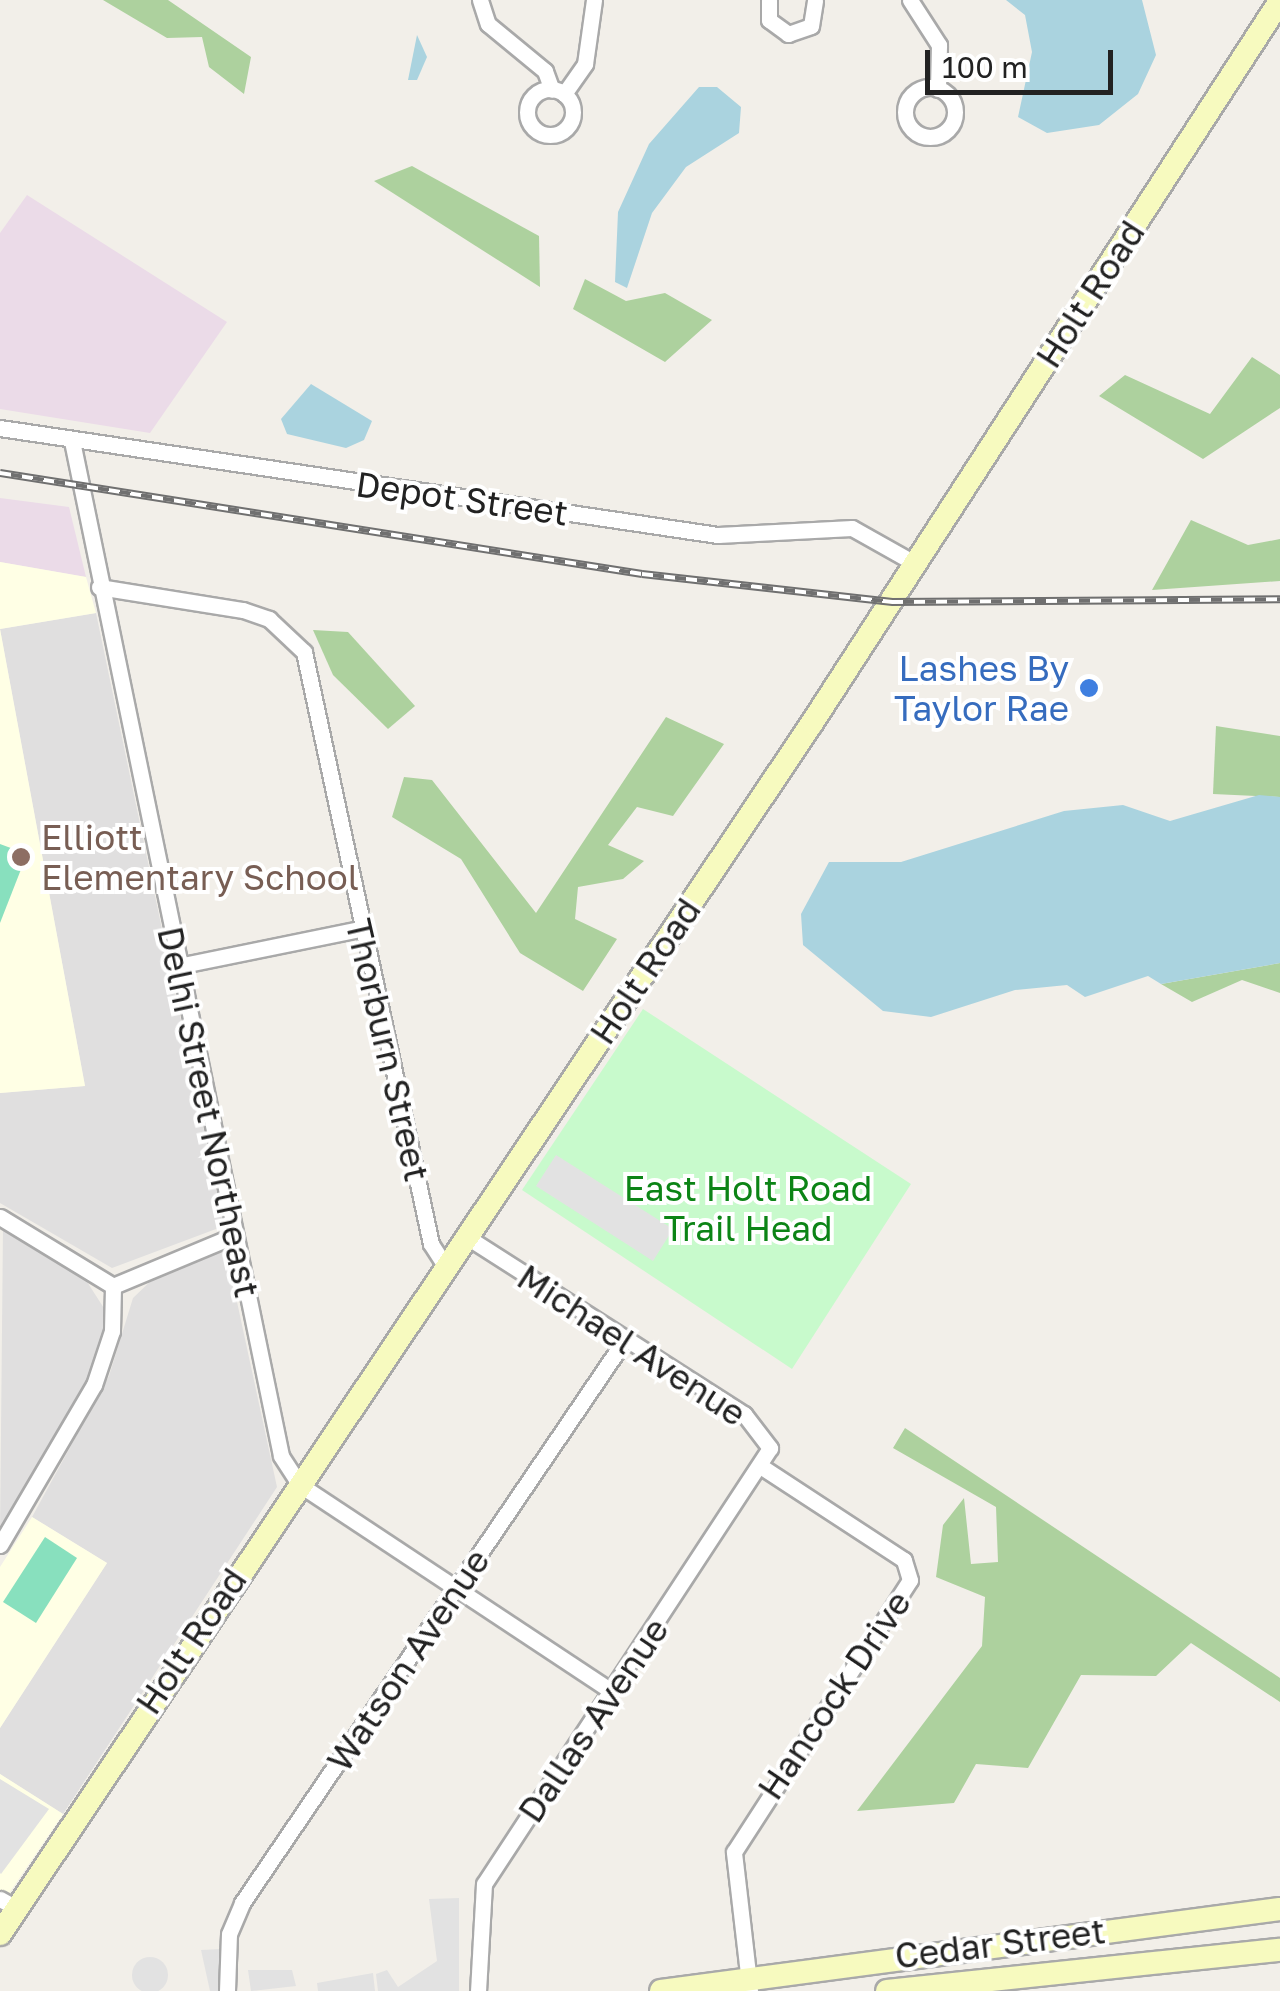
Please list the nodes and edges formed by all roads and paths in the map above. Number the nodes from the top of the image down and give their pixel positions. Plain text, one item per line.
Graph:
1 (480, 0) edge
2 (594, 0) edge
3 (769, 0) edge
4 (815, 0) edge
5 (910, 0) edge
6 (1280, 1) edge
7 (938, 89) dead end
8 (0, 428) edge
9 (72, 440) junction
10 (916, 564) junction
11 (99, 586) junction
12 (360, 929) junction
13 (178, 966) junction
14 (0, 1217) edge
15 (234, 1236) junction
16 (466, 1237) junction
17 (446, 1268) junction
18 (113, 1286) junction
19 (624, 1341) junction
20 (764, 1469) junction
21 (300, 1485) junction
22 (0, 1545) edge
23 (456, 1589) junction
24 (610, 1690) junction
25 (8, 1903) edge
26 (1280, 1909) edge
27 (1160, 1923) junction
28 (0, 1934) edge
29 (1280, 1950) edge
30 (931, 1952) junction
31 (1112, 1968) junction
32 (750, 1984) edge
33 (227, 1991) edge
34 (478, 1991) edge
35 (661, 1991) edge
36 (878, 1991) edge
37 (887, 1991) edge

1 - 2 street
3 - 4 street
5 - 7 street
6 - 10 main road, Holt Road
8 - 9 street, Depot Street
9 - 10 street, Depot Street
9 - 11 street, Delhi Street Northeast
10 - 16 main road, Holt Road
11 - 12 street, Thorburn Street
11 - 13 street, Delhi Street Northeast
12 - 13 street
12 - 17 street, Thorburn Street
13 - 15 street, Delhi Street Northeast
14 - 18 street
15 - 18 street
15 - 21 street, Delhi Street Northeast
16 - 17 main road, Holt Road
16 - 19 street, Michael Avenue
17 - 21 main road, Holt Road
18 - 22 street
19 - 20 street, Michael Avenue
19 - 23 street, Watson Avenue
20 - 24 street, Dallas Avenue
20 - 32 street, Hancock Drive
21 - 23 street
21 - 25 main road, Holt Road
23 - 24 street
23 - 33 street, Watson Avenue
24 - 34 street, Dallas Avenue
25 - 28 main road, Holt Road
26 - 27 main road, Cedar Street
27 - 30 main road, Cedar Street
27 - 31 main road
29 - 31 main road, Cedar Street
30 - 32 main road, Cedar Street
30 - 36 main road
31 - 37 main road, Cedar Street
32 - 35 main road, Cedar Street

